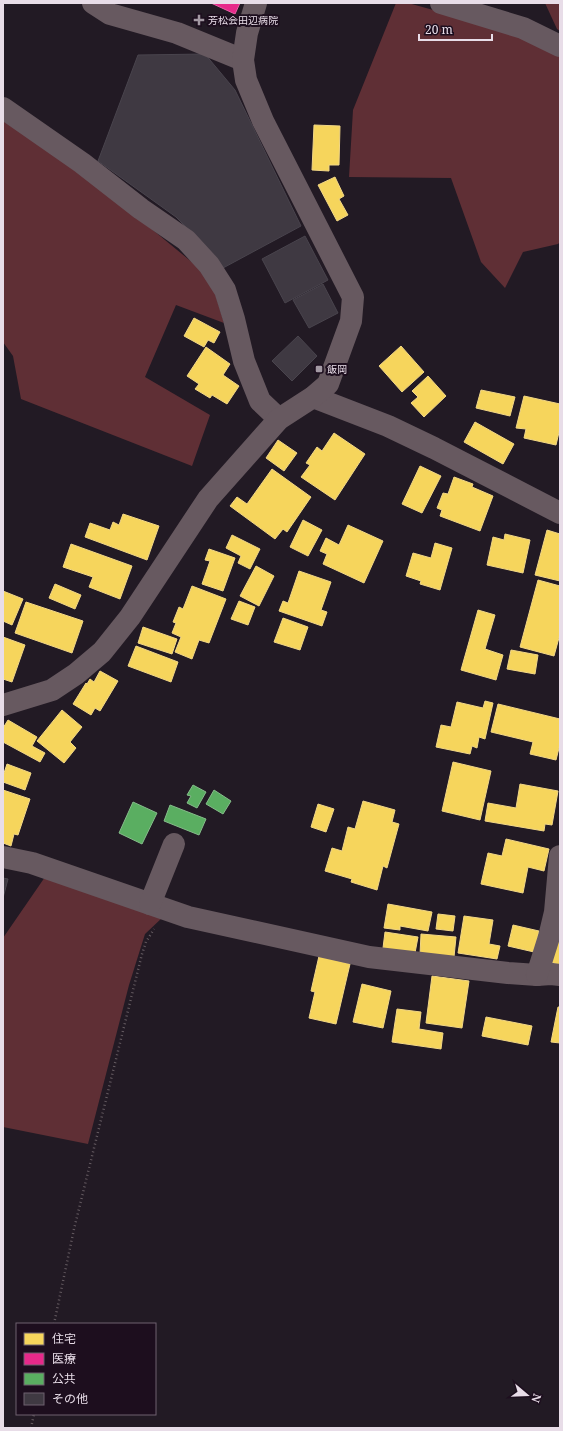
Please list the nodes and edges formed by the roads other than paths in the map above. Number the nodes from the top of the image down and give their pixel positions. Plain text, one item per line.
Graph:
1 (93, 3) edge
2 (256, 3) edge
3 (440, 3) edge
4 (560, 46) edge
5 (243, 60) junction
6 (3, 108) edge
7 (313, 397) junction
8 (278, 419) junction
9 (560, 513) edge
10 (3, 704) edge
11 (174, 844) dead end
12 (560, 856) edge
13 (3, 857) edge
14 (150, 904) junction
15 (538, 975) junction
16 (560, 975) edge

1 - 5 street
2 - 5 street
3 - 4 street
5 - 7 street
6 - 8 street
7 - 8 street
7 - 9 street
8 - 10 street
11 - 14 street
12 - 15 street
13 - 14 street
14 - 15 street
15 - 16 street

